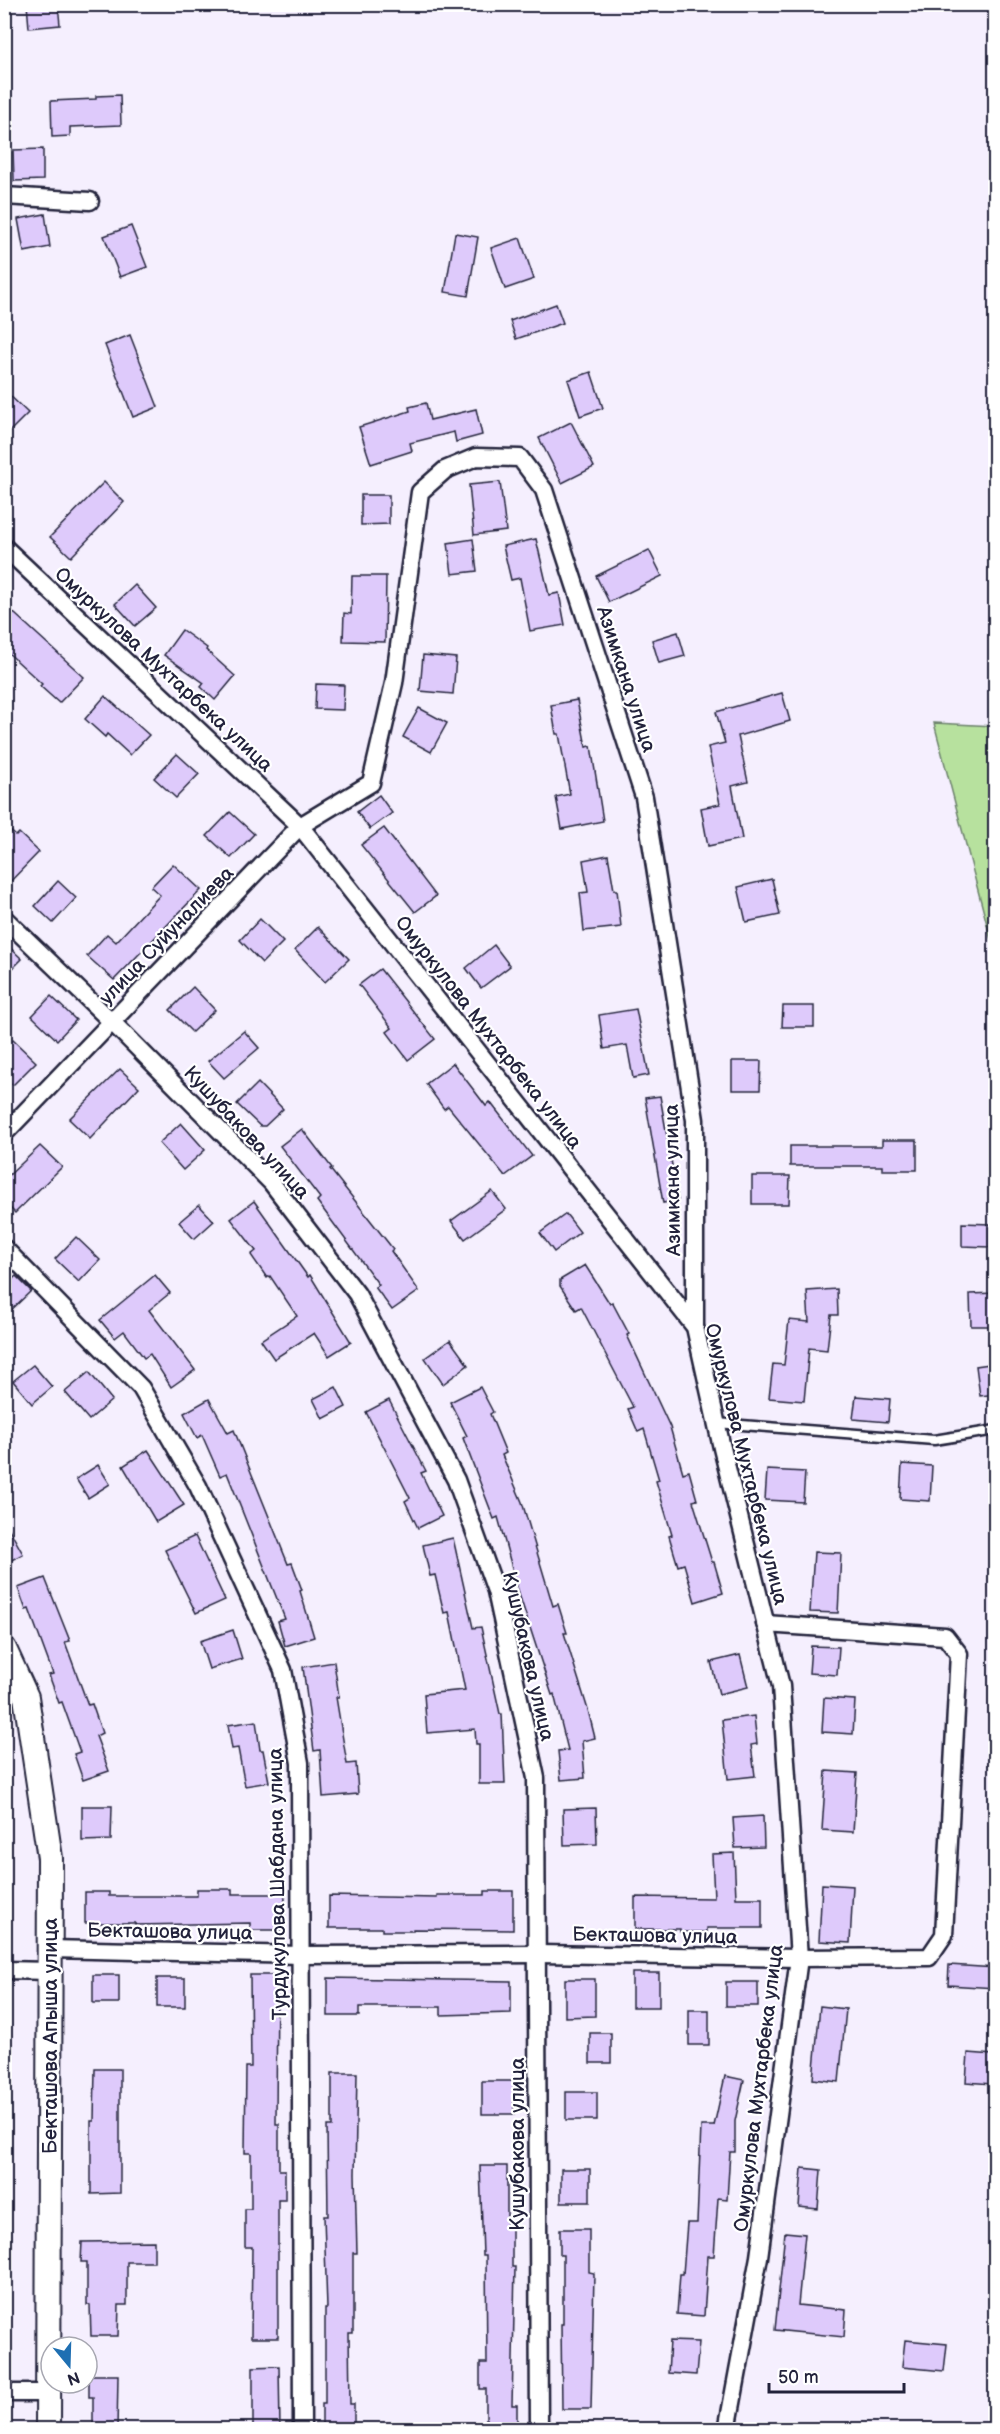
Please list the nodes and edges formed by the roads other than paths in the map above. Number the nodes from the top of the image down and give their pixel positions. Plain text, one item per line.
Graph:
1 (4, 196) edge
2 (90, 201) dead end
3 (4, 547) edge
4 (372, 783) joint
5 (300, 826) junction
6 (4, 918) edge
7 (112, 1022) junction
8 (4, 1134) edge
9 (4, 1248) edge
10 (695, 1327) junction
11 (716, 1423) junction
12 (996, 1430) edge
13 (765, 1624) junction
14 (4, 1649) edge
15 (537, 1954) junction
16 (301, 1955) junction
17 (799, 1958) junction
18 (50, 1960) junction
19 (4, 1970) edge
20 (48, 2335) edge
21 (4, 2393) edge
22 (39, 2393) edge
23 (48, 2395) edge
24 (48, 2430) edge
25 (302, 2430) edge
26 (539, 2430) edge
27 (727, 2430) edge

1 - 2 street
3 - 5 street, Омуркулова Мухтарбека улица
4 - 5 street, улица Суйуналиева
4 - 10 street, Азимкана улица
5 - 7 street, улица Суйуналиева
5 - 10 street, Омуркулова Мухтарбека улица
6 - 7 street, Кушубакова улица
7 - 8 street, улица Суйуналиева
7 - 15 street, Кушубакова улица
9 - 16 street, Турдукулова Шабдана улица
10 - 11 street, Омуркулова Мухтарбека улица
11 - 12 lane
11 - 13 street, Омуркулова Мухтарбека улица
13 - 17 street, Омуркулова Мухтарбека улица
13 - 17 street, Бекташова улица
14 - 18 street, Бекташова Апыша улица
15 - 16 street, Бекташова улица
15 - 17 street, Бекташова улица
15 - 26 street, Кушубакова улица
16 - 18 street, Бекташова улица
16 - 25 street, Турдукулова Шабдана улица
17 - 27 street, Омуркулова Мухтарбека улица
18 - 19 street, Бекташова улица
18 - 20 street, Бекташова Апыша улица
21 - 22 street
23 - 24 street, Бекташова Апыша улица

